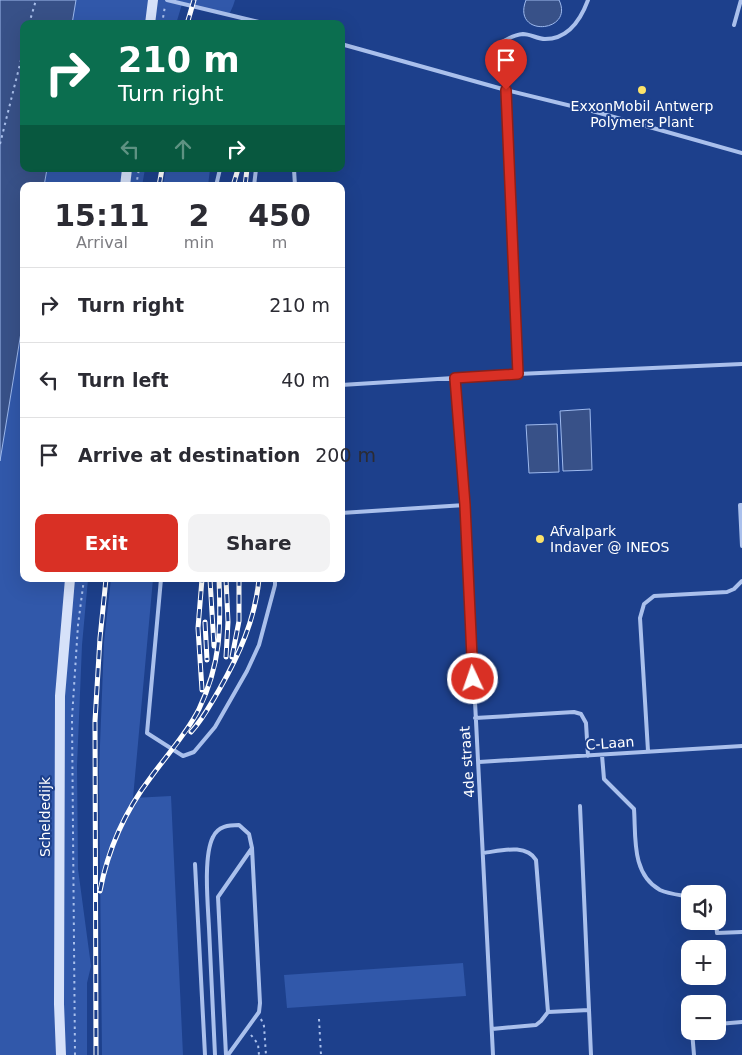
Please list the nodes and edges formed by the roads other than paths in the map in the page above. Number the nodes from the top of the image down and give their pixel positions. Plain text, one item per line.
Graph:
1 (153, 0) edge
2 (167, 0) edge
3 (588, 0) edge
4 (741, 0) edge
5 (150, 20) edge
6 (250, 20) edge
7 (734, 25) dead end
8 (345, 45) edge
9 (492, 58) dead end
10 (506, 90) junction
11 (742, 153) edge
12 (742, 364) edge
13 (518, 374) junction
14 (455, 378) junction
15 (345, 385) edge
16 (465, 505) junction
17 (742, 505) edge
18 (345, 513) edge
19 (742, 546) edge
20 (742, 581) edge
21 (70, 582) edge
22 (161, 582) edge
23 (275, 582) edge
24 (475, 718) junction
25 (742, 746) edge
26 (648, 751) junction
27 (602, 755) junction
28 (588, 756) junction
29 (479, 762) junction
30 (580, 806) dead end
31 (252, 848) junction
32 (483, 853) junction
33 (195, 864) dead end
34 (681, 895) edge
35 (718, 930) edge
36 (742, 932) edge
37 (589, 1010) junction
38 (548, 1012) junction
39 (742, 1022) edge
40 (726, 1023) edge
41 (492, 1029) junction
42 (693, 1040) edge
43 (61, 1055) edge
44 (205, 1055) edge
45 (215, 1055) edge
46 (227, 1055) edge
47 (493, 1055) edge
48 (591, 1055) edge
49 (694, 1055) edge

1 - 5 street
2 - 6 lane
3 - 9 lane
4 - 7 lane
8 - 10 lane
10 - 11 lane
10 - 13 lane
12 - 13 lane
13 - 14 lane
14 - 15 lane
14 - 16 lane, 4de straat
16 - 18 lane
16 - 24 lane, 4de straat
17 - 19 lane
20 - 26 lane
21 - 43 street, Scheldedijk
22 - 23 lane
24 - 28 lane
24 - 29 lane, 4de straat
25 - 26 lane, C-Laan
26 - 27 lane, C-Laan
27 - 28 lane, C-Laan
27 - 34 lane
28 - 29 lane, C-Laan
29 - 32 lane, 4de straat
30 - 37 lane
31 - 45 lane
31 - 46 lane
31 - 46 lane
32 - 38 lane
32 - 41 lane, 4de straat
33 - 44 lane
35 - 36 lane
37 - 38 lane
37 - 48 lane
38 - 41 lane
39 - 40 lane
41 - 47 lane, 4de straat
42 - 49 lane

